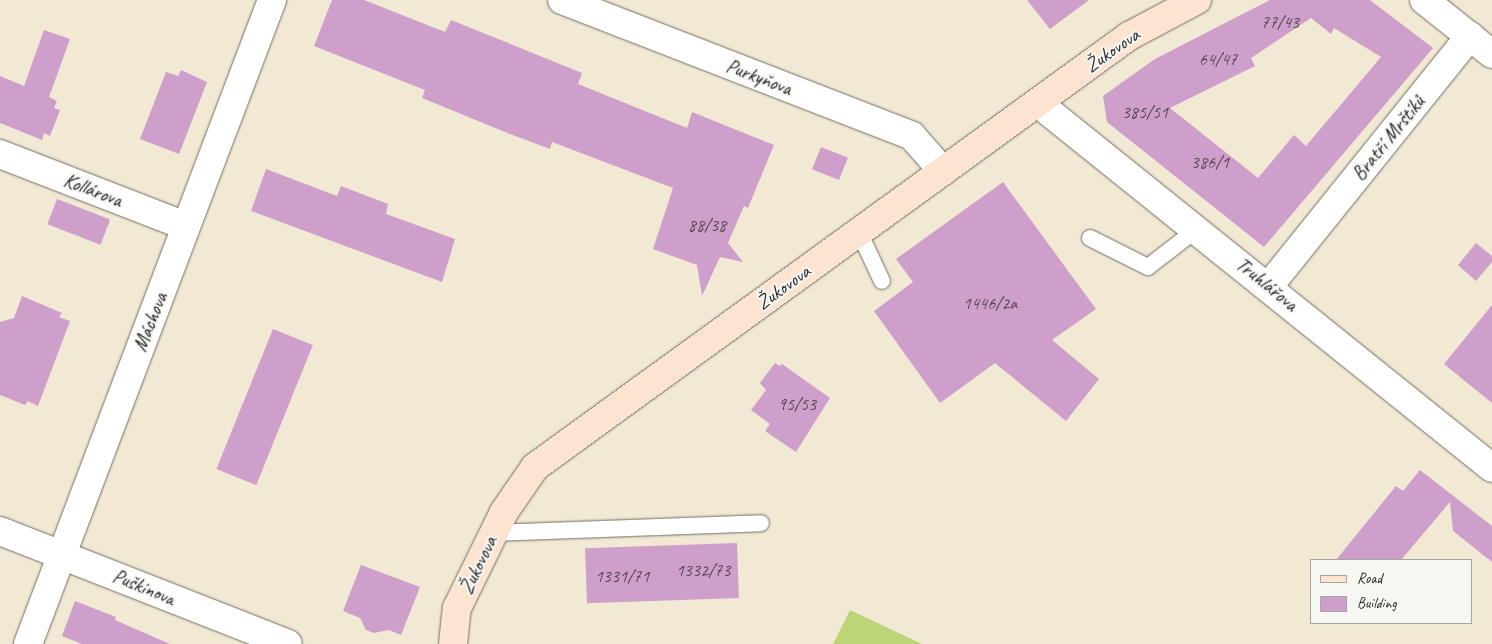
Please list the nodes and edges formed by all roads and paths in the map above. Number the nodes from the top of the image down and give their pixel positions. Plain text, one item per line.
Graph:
1 (272, 0) edge
2 (562, 0) edge
3 (1198, 0) edge
4 (1424, 0) edge
5 (1470, 36) junction
6 (1492, 54) edge
7 (1039, 104) junction
8 (0, 154) edge
9 (943, 172) junction
10 (186, 226) junction
11 (1197, 229) junction
12 (859, 232) junction
13 (1090, 238) dead end
14 (882, 280) dead end
15 (1269, 286) junction
16 (1492, 468) edge
17 (761, 523) dead end
18 (0, 530) edge
19 (494, 533) junction
20 (62, 554) junction
21 (28, 644) edge
22 (288, 644) edge
23 (453, 644) edge

1 - 10 street, Máchova
2 - 9 street, Purkyňova
3 - 7 street, Žukovova
4 - 5 street
5 - 6 street
5 - 15 street, Bratří Mrštíků
7 - 9 street, Žukovova
7 - 11 street, Truhlářova
8 - 10 street, Kollárova
9 - 12 street, Žukovova
10 - 20 street, Máchova
11 - 13 lane
11 - 15 street, Truhlářova
12 - 14 lane
12 - 19 street, Žukovova
15 - 16 street, Truhlářova
17 - 19 lane
18 - 20 street, Puškinova
19 - 23 street, Žukovova
20 - 21 street, Máchova
20 - 22 street, Puškinova

